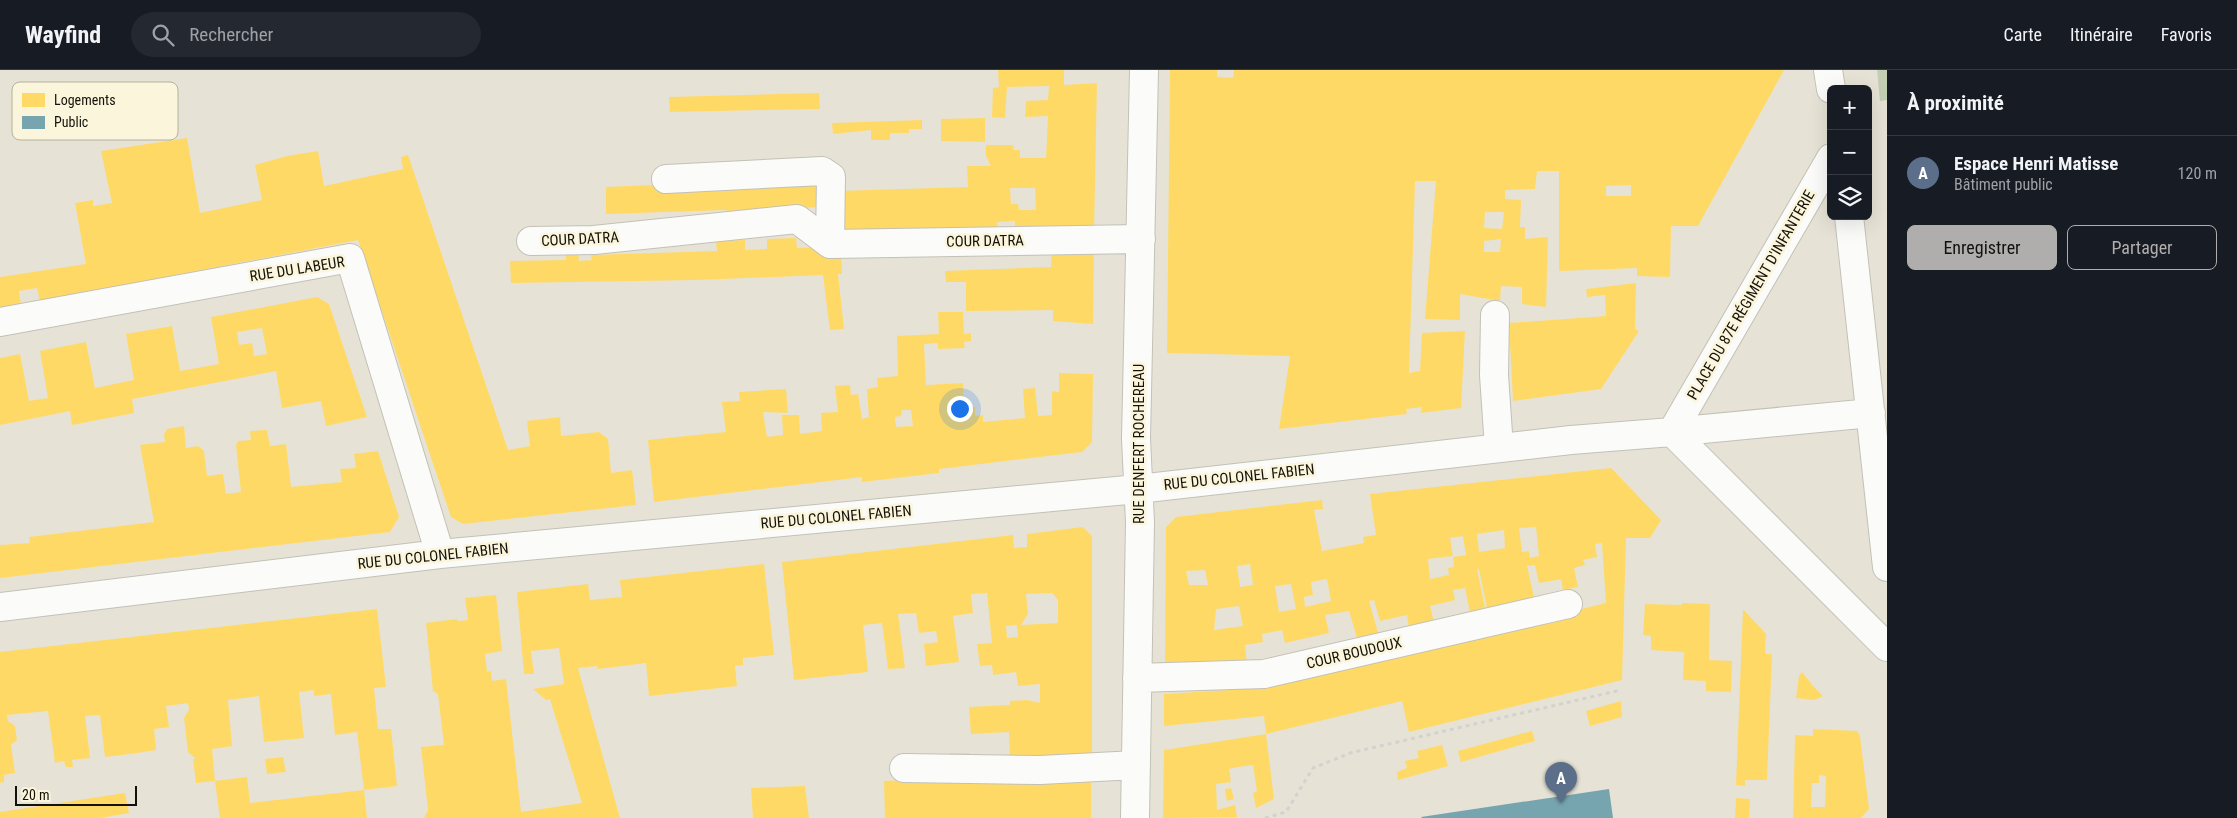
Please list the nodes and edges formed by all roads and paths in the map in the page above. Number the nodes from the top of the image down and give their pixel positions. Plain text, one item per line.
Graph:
1 (1144, 70) edge
2 (1828, 70) edge
3 (1830, 85) edge
4 (1827, 165) edge
5 (666, 180) dead end
6 (1849, 220) edge
7 (1141, 239) junction
8 (531, 241) dead end
9 (830, 244) junction
10 (1495, 315) dead end
11 (0, 322) edge
12 (1871, 413) junction
13 (1672, 432) junction
14 (1499, 448) junction
15 (1138, 488) junction
16 (440, 554) junction
17 (1887, 567) edge
18 (1568, 604) dead end
19 (0, 607) edge
20 (1887, 647) edge
21 (1137, 678) junction
22 (1621, 690) dead end
23 (1136, 765) junction
24 (904, 768) dead end
25 (1135, 818) edge
26 (1265, 818) edge

1 - 7 street, RUE DENFERT ROCHEREAU
2 - 3 street
4 - 13 street, PLACE DU 87E RÉGIMENT D'INFANTERIE
5 - 9 street
6 - 12 street
7 - 9 street, COUR DATRA
7 - 15 street, RUE DENFERT ROCHEREAU
8 - 9 street, COUR DATRA
10 - 14 street
11 - 16 street, RUE DU LABEUR
12 - 13 street
12 - 17 street
13 - 14 street, RUE DU COLONEL FABIEN
13 - 20 street
14 - 15 street, RUE DU COLONEL FABIEN
15 - 16 street, RUE DU COLONEL FABIEN
15 - 21 street, RUE DENFERT ROCHEREAU
16 - 19 street, RUE DU COLONEL FABIEN
18 - 21 street, COUR BOUDOUX
21 - 23 street, RUE DENFERT ROCHEREAU
22 - 26 path
23 - 24 street
23 - 25 street, RUE DENFERT ROCHEREAU

